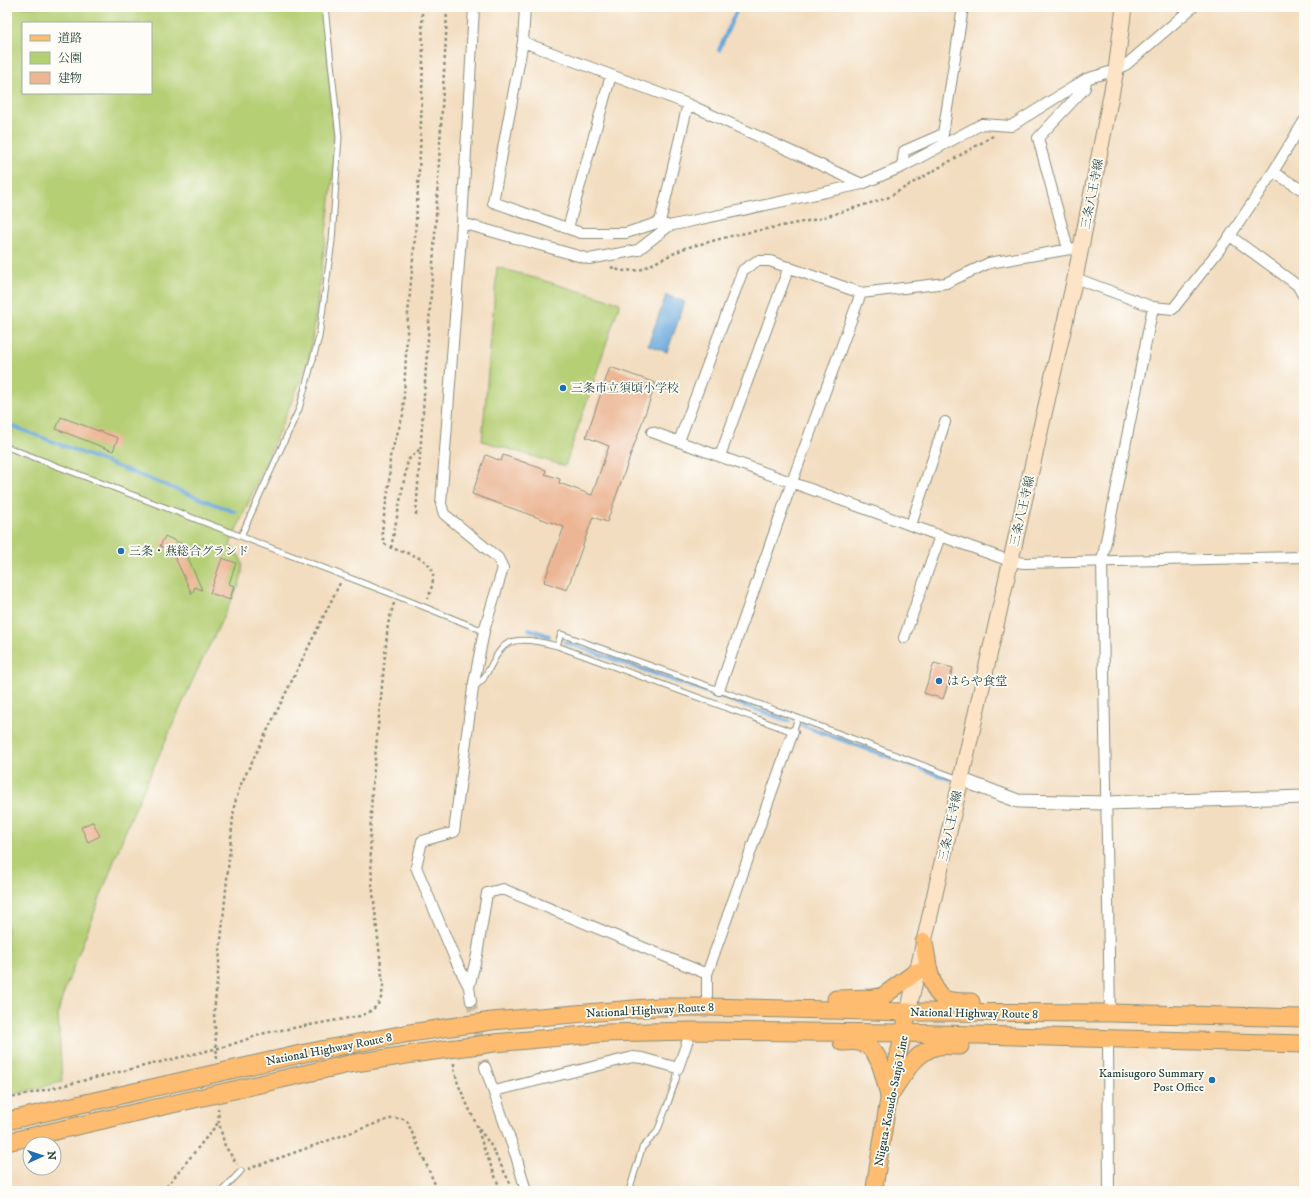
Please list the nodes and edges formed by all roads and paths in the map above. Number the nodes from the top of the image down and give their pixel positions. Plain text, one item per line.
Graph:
1 (326, 7) edge
2 (422, 7) edge
3 (447, 7) edge
4 (474, 7) edge
5 (525, 7) edge
6 (963, 7) edge
7 (1124, 7) edge
8 (1193, 7) edge
9 (523, 42) junction
10 (1116, 70) junction
11 (611, 75) junction
12 (1086, 79) junction
13 (688, 104) junction
14 (1304, 121) edge
15 (1010, 126) junction
16 (902, 167) junction
17 (1273, 172) junction
18 (862, 184) junction
19 (1304, 191) edge
20 (462, 223) junction
21 (664, 224) junction
22 (568, 228) junction
23 (1230, 236) junction
24 (1075, 248) junction
25 (589, 259) junction
26 (789, 268) junction
27 (1075, 278) junction
28 (861, 293) junction
29 (1304, 297) edge
30 (1153, 307) junction
31 (946, 422) dead end
32 (652, 432) dead end
33 (679, 441) junction
34 (7, 447) edge
35 (421, 448) junction
36 (720, 456) junction
37 (792, 482) junction
38 (416, 515) dead end
39 (911, 525) junction
40 (241, 536) junction
41 (940, 536) junction
42 (391, 548) junction
43 (1304, 557) edge
44 (1010, 561) junction
45 (1102, 561) junction
46 (344, 575) junction
47 (397, 596) junction
48 (426, 608) junction
49 (484, 631) junction
50 (904, 638) dead end
51 (557, 646) junction
52 (473, 688) junction
53 (719, 690) junction
54 (798, 718) junction
55 (793, 732) junction
56 (960, 779) junction
57 (1304, 797) edge
58 (1106, 803) junction
59 (924, 942) junction
60 (916, 972) junction
61 (707, 974) junction
62 (469, 987) junction
63 (471, 1001) tunnel mouth
64 (706, 1007) junction
65 (798, 1009) junction
66 (908, 1012) junction
67 (1110, 1013) junction
68 (1052, 1014) junction
69 (1304, 1018) edge
70 (691, 1031) junction
71 (768, 1031) junction
72 (903, 1033) junction
73 (1023, 1036) junction
74 (1108, 1038) junction
75 (1304, 1044) edge
76 (217, 1048) junction
77 (454, 1060) dead end
78 (217, 1063) dead end
79 (485, 1067) tunnel mouth
80 (678, 1068) junction
81 (494, 1091) junction
82 (889, 1096) junction
83 (7, 1098) edge
84 (218, 1101) dead end
85 (7, 1121) edge
86 (219, 1123) junction
87 (477, 1126) junction
88 (7, 1142) edge
89 (241, 1171) junction
90 (629, 1190) edge
91 (163, 1191) edge
92 (222, 1191) edge
93 (438, 1191) edge
94 (501, 1191) edge
95 (514, 1191) edge
96 (526, 1191) edge
97 (637, 1191) edge
98 (874, 1191) edge
99 (1108, 1191) edge

1 - 40 lane
2 - 42 path
3 - 35 path
4 - 20 street
5 - 9 street
6 - 16 street
7 - 10 main road, 三条八王寺線
8 - 10 street
9 - 11 street
9 - 22 street
10 - 12 street
10 - 24 main road, 三条八王寺線
11 - 13 street
11 - 22 street
12 - 15 street
12 - 24 street
13 - 18 street
13 - 21 street
14 - 17 street
15 - 16 street
15 - 25 path
16 - 18 street
17 - 19 street
17 - 23 street
18 - 21 street
20 - 25 street
20 - 49 street
21 - 22 street
21 - 25 street
23 - 29 street
23 - 30 street
24 - 27 main road, 三条八王寺線
24 - 28 street
26 - 28 street
26 - 33 street
26 - 36 street
27 - 30 street
27 - 44 main road, 三条八王寺線
28 - 37 street
30 - 45 street
31 - 39 street
32 - 33 street
33 - 36 street
34 - 40 lane
35 - 38 path
35 - 42 path
36 - 37 street
37 - 39 street
37 - 53 street
39 - 41 street
40 - 46 lane
41 - 44 street
41 - 50 street
42 - 48 path
43 - 45 street
44 - 45 street
44 - 56 main road, 三条八王寺線
45 - 58 street
46 - 47 lane
46 - 76 path
47 - 48 lane
47 - 76 path
48 - 49 lane
49 - 52 street
51 - 52 lane
51 - 53 lane
51 - 55 lane
52 - 62 street
53 - 54 lane
54 - 55 lane
54 - 56 lane
55 - 61 street
56 - 58 street
56 - 59 main road, 三条八王寺線
57 - 58 street
58 - 67 street
59 - 60 main road, 三条八王寺線
59 - 68 highway
60 - 65 highway
60 - 66 main road, 三条八王寺線
61 - 62 street
61 - 64 street
62 - 63 street
64 - 65 highway, National Highway Route 8
64 - 85 highway, National Highway Route 8, bridge
65 - 66 highway, National Highway Route 8
66 - 68 highway, National Highway Route 8
66 - 72 main road, Niigata-Kosudo-Sanjō Line
67 - 68 highway, National Highway Route 8
67 - 69 highway, National Highway Route 8
70 - 71 highway, National Highway Route 8
70 - 80 street
70 - 88 highway, National Highway Route 8, bridge
71 - 72 highway, National Highway Route 8
71 - 82 highway
72 - 73 highway, National Highway Route 8
72 - 82 main road, Niigata-Kosudo-Sanjō Line
73 - 74 highway, National Highway Route 8
73 - 82 highway
74 - 75 highway, National Highway Route 8
74 - 99 street
76 - 78 path
76 - 83 path
77 - 87 path
79 - 81 street
80 - 81 street
80 - 90 lane
81 - 96 street
82 - 98 main road, Niigata-Kosudo-Sanjō Line
84 - 86 path
86 - 89 path
86 - 91 path
87 - 94 path
87 - 95 path
89 - 92 lane
89 - 93 path
90 - 97 lane

